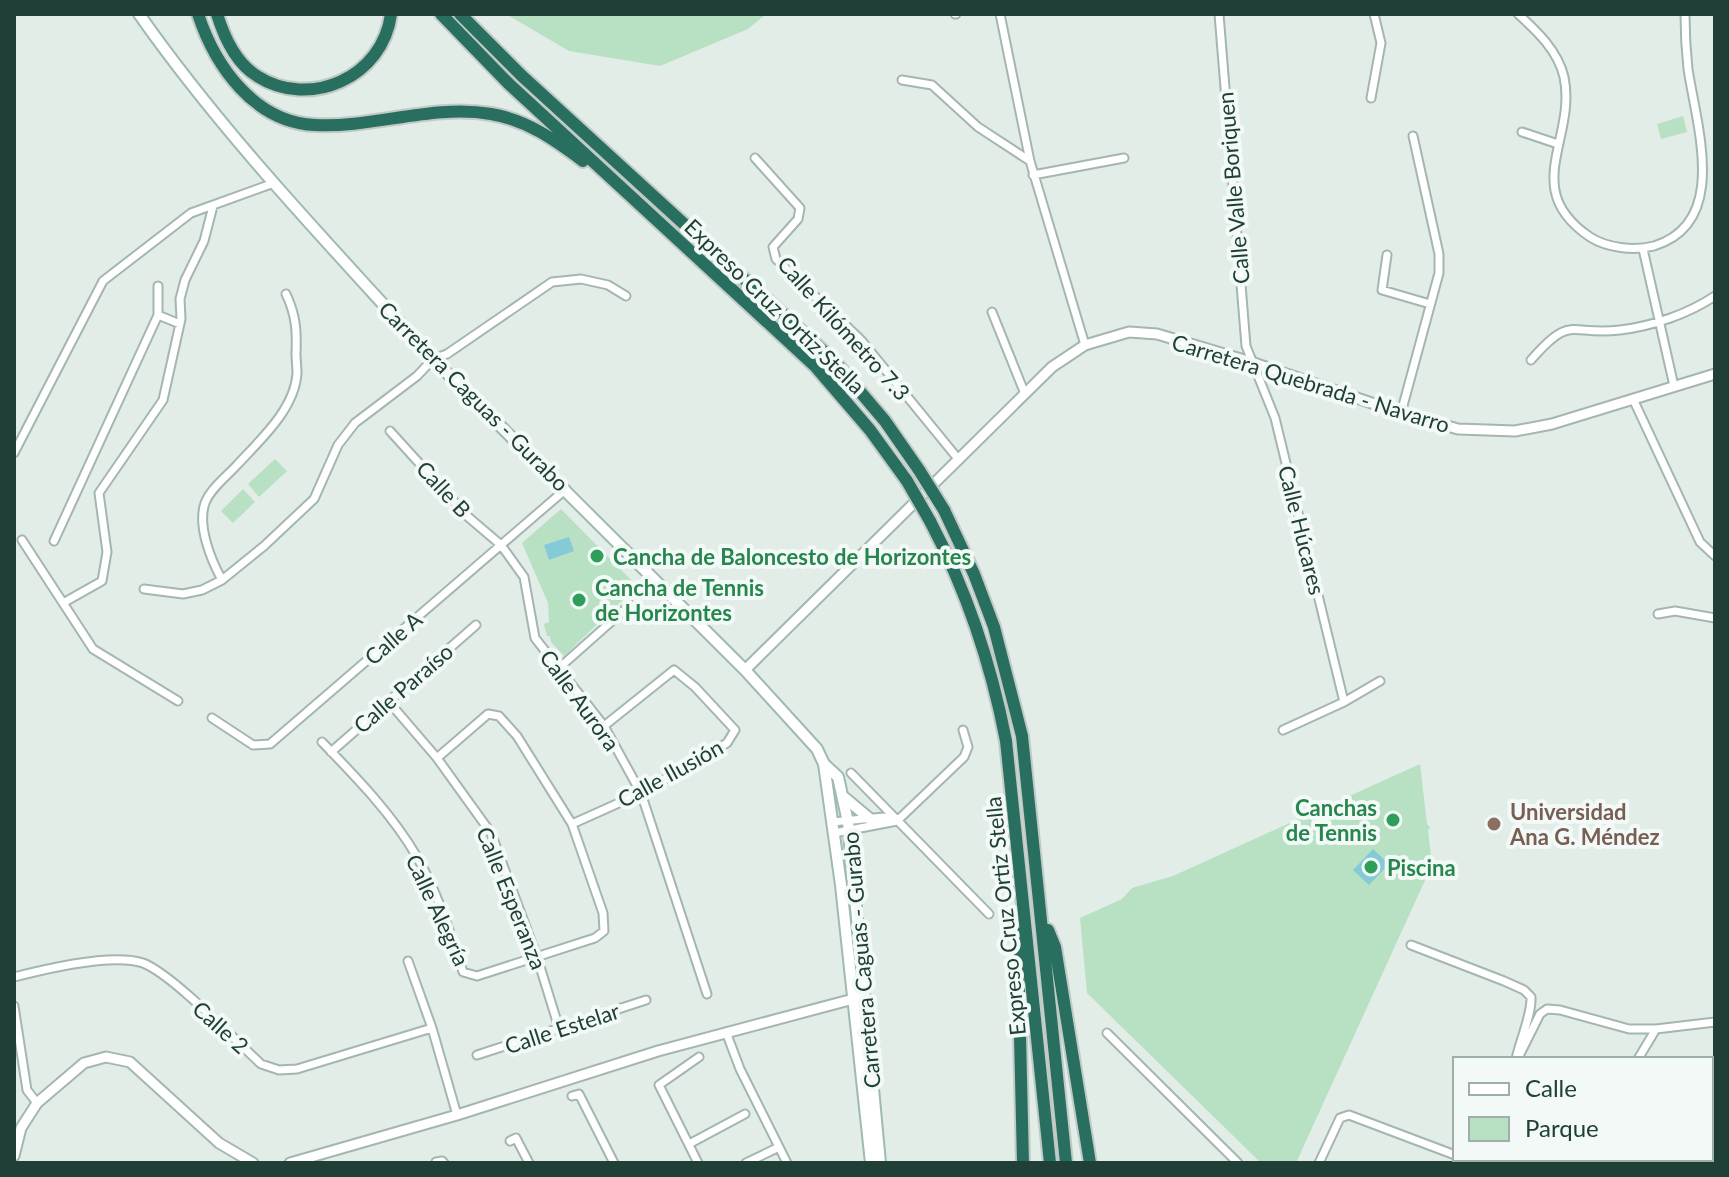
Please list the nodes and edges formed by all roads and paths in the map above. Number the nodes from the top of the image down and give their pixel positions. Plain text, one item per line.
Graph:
1 (139, 14) edge
2 (198, 14) edge
3 (217, 14) edge
4 (391, 14) edge
5 (441, 14) edge
6 (1000, 14) edge
7 (1219, 14) edge
8 (1374, 14) edge
9 (1518, 14) edge
10 (1685, 14) edge
11 (463, 16) edge
12 (902, 80) dead end
13 (1371, 98) dead end
14 (1522, 132) dead end
15 (1413, 136) dead end
16 (1558, 144) junction
17 (755, 158) dead end
18 (1124, 158) dead end
19 (1030, 161) junction
20 (1033, 175) junction
21 (274, 183) junction
22 (638, 202) junction
23 (213, 206) junction
24 (1643, 249) junction
25 (1387, 255) dead end
26 (158, 286) dead end
27 (286, 294) dead end
28 (626, 296) dead end
29 (1715, 296) edge
30 (1430, 304) junction
31 (992, 312) dead end
32 (158, 315) junction
33 (1659, 320) junction
34 (180, 324) junction
35 (1085, 345) junction
36 (433, 359) junction
37 (1531, 360) dead end
38 (1251, 362) junction
39 (1715, 374) edge
40 (1674, 386) junction
41 (1025, 394) junction
42 (1633, 399) junction
43 (1401, 413) junction
44 (390, 431) dead end
45 (14, 453) edge
46 (959, 460) junction
47 (566, 489) junction
48 (22, 540) dead end
49 (54, 541) dead end
50 (501, 545) junction
51 (1715, 556) edge
52 (222, 580) junction
53 (144, 589) dead end
54 (63, 603) junction
55 (630, 605) dead end
56 (1658, 614) dead end
57 (1715, 618) edge
58 (476, 625) dead end
59 (559, 668) junction
60 (745, 670) junction
61 (1380, 681) dead end
62 (178, 701) dead end
63 (389, 702) junction
64 (1344, 702) junction
65 (212, 718) dead end
66 (604, 726) junction
67 (963, 730) dead end
68 (1283, 730) dead end
69 (322, 742) dead end
70 (331, 752) junction
71 (437, 758) junction
72 (824, 764) junction
73 (851, 773) dead end
74 (641, 793) junction
75 (845, 798) junction
76 (870, 819) junction
77 (897, 821) junction
78 (572, 824) junction
79 (848, 826) junction
80 (833, 828) junction
81 (989, 914) dead end
82 (1042, 916) junction
83 (1025, 921) junction
84 (1411, 945) dead end
85 (537, 957) junction
86 (408, 961) dead end
87 (14, 977) edge
88 (707, 994) dead end
89 (858, 998) junction
90 (646, 1000) dead end
91 (14, 1006) edge
92 (1715, 1022) edge
93 (432, 1028) junction
94 (559, 1028) junction
95 (1656, 1029) junction
96 (726, 1032) junction
97 (1107, 1033) dead end
98 (477, 1055) dead end
99 (699, 1057) dead end
100 (1516, 1057) edge
101 (1517, 1057) edge
102 (1639, 1057) edge
103 (18, 1063) edge
104 (572, 1096) dead end
105 (37, 1103) junction
106 (745, 1114) dead end
107 (457, 1115) junction
108 (510, 1141) dead end
109 (689, 1144) junction
110 (779, 1147) junction
111 (1453, 1154) edge
112 (14, 1156) edge
113 (253, 1163) edge
114 (290, 1163) edge
115 (529, 1163) edge
116 (614, 1163) edge
117 (698, 1163) edge
118 (746, 1163) edge
119 (787, 1163) edge
120 (871, 1163) edge
121 (880, 1163) edge
122 (1023, 1163) edge
123 (1050, 1163) edge
124 (1066, 1163) edge
125 (1090, 1163) edge
126 (1238, 1163) edge
127 (1319, 1163) edge

1 - 21 main road, Carretera Caguas - Gurabo
2 - 22 highway
3 - 4 highway
5 - 22 highway, Expreso Cruz Ortiz Stella
6 - 19 street
7 - 38 street, Calle Valle Boriquen
8 - 13 street
9 - 16 street
10 - 24 street
11 - 82 highway, Expreso Cruz Ortiz Stella, bridge
12 - 19 street
14 - 16 street
15 - 30 street
16 - 24 street
17 - 46 street, Calle Kilómetro 7.3
18 - 20 street
19 - 20 street
20 - 35 street
21 - 23 street
21 - 36 main road, Carretera Caguas - Gurabo
22 - 83 highway, Expreso Cruz Ortiz Stella, bridge
23 - 34 street
23 - 45 street
24 - 33 street
25 - 30 street
26 - 32 street
27 - 52 street
28 - 36 street
29 - 33 street
30 - 43 street
31 - 41 street
32 - 34 street
32 - 49 street
33 - 37 street
33 - 40 street
34 - 54 street
35 - 38 street, Carretera Quebrada - Navarro
35 - 41 street, Carretera Quebrada - Navarro
36 - 47 main road, Carretera Caguas - Gurabo
36 - 52 street
38 - 43 street, Carretera Quebrada - Navarro
38 - 64 street, Calle Húcares
39 - 40 street, Carretera Quebrada - Navarro
40 - 42 street, Carretera Quebrada - Navarro
41 - 46 street, Carretera Quebrada - Navarro
42 - 43 street, Carretera Quebrada - Navarro
42 - 51 street
44 - 50 street, Calle B
46 - 60 street, Carretera Quebrada - Navarro
47 - 50 street, Calle A
47 - 60 main road, Carretera Caguas - Gurabo
48 - 54 street
50 - 59 street, Calle Aurora
50 - 65 street, Calle A
52 - 53 street
54 - 62 street
55 - 59 street
56 - 57 street
58 - 63 street, Calle Paraíso
59 - 66 street, Calle Aurora
60 - 72 main road, Carretera Caguas - Gurabo
61 - 64 street
63 - 70 street, Calle Paraíso
63 - 71 street, Calle Esperanza
64 - 68 street
66 - 74 street, Calle Aurora
66 - 74 street, Calle Ilusión
67 - 77 street
69 - 70 street, Calle Alegría
70 - 85 street, Calle Alegría
71 - 78 street
71 - 85 street, Calle Esperanza
72 - 75 main road, Carretera Caguas - Gurabo
72 - 80 main road, Carretera Caguas - Gurabo
73 - 77 street
74 - 78 street, Calle Ilusión
74 - 88 street, Calle Aurora
75 - 76 main road
75 - 79 main road, Carretera Caguas - Gurabo
76 - 77 street
76 - 79 street
77 - 79 street
77 - 81 street
78 - 85 street, Calle Alegría
79 - 80 street
79 - 89 main road, Carretera Caguas - Gurabo
80 - 89 main road, Carretera Caguas - Gurabo
82 - 124 highway, Expreso Cruz Ortiz Stella
82 - 125 highway
83 - 122 highway
83 - 123 highway, Expreso Cruz Ortiz Stella
84 - 100 street
85 - 94 street, Calle Esperanza
86 - 93 street
87 - 93 street, Calle 2
89 - 96 street
89 - 120 main road, Carretera Caguas - Gurabo
89 - 121 main road, Carretera Caguas - Gurabo
90 - 94 street, Calle Estelar
91 - 103 street
92 - 95 street
93 - 107 street
94 - 98 street, Calle Estelar
95 - 101 street
95 - 102 street
96 - 107 street
96 - 110 street
97 - 126 street
99 - 109 street
103 - 105 street
104 - 116 street
105 - 112 street
105 - 113 street
106 - 109 street
107 - 114 street
108 - 115 street
109 - 117 street
110 - 118 street
110 - 119 street
111 - 127 street

